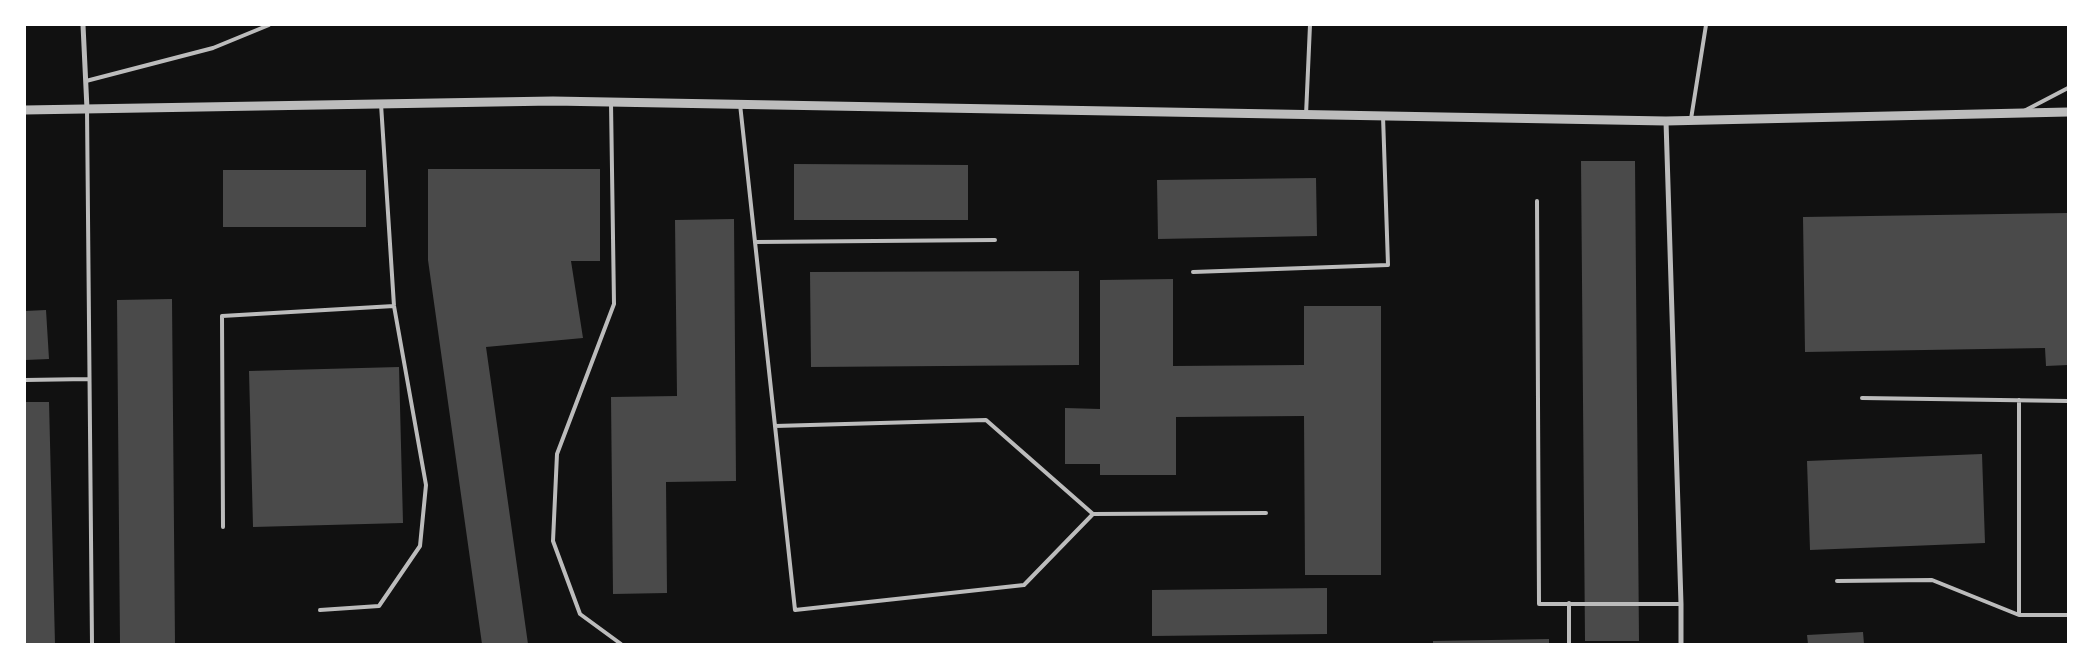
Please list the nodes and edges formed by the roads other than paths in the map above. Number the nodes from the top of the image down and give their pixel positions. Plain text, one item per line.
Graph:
1 (83, 25) edge
2 (269, 25) edge
3 (1310, 25) edge
4 (1706, 25) edge
5 (86, 81) junction
6 (2068, 88) edge
7 (611, 102) junction
8 (381, 104) junction
9 (740, 104) junction
10 (87, 109) junction
11 (25, 110) edge
12 (2068, 112) edge
13 (2020, 113) junction
14 (1306, 115) junction
15 (1383, 116) junction
16 (1691, 120) junction
17 (1666, 121) junction
18 (1537, 201) dead end
19 (995, 240) dead end
20 (755, 242) junction
21 (1193, 272) dead end
22 (394, 306) junction
23 (89, 379) junction
24 (25, 380) edge
25 (1862, 398) dead end
26 (2020, 400) junction
27 (2068, 401) edge
28 (775, 426) junction
29 (1266, 513) dead end
30 (1093, 514) junction
31 (223, 527) dead end
32 (1837, 582) dead end
33 (1569, 603) junction
34 (1681, 604) junction
35 (320, 610) dead end
36 (2019, 615) junction
37 (2068, 615) edge
38 (92, 644) edge
39 (622, 644) edge
40 (1568, 644) edge
41 (1681, 644) edge

1 - 5 street
2 - 5 lane
3 - 14 lane
4 - 16 lane
5 - 10 street
6 - 13 lane
7 - 8 street
7 - 9 street
7 - 39 lane
8 - 10 street
8 - 22 lane
9 - 14 street
9 - 20 lane
10 - 11 street
10 - 23 lane
12 - 13 street
13 - 16 street
14 - 15 street
15 - 17 street
15 - 21 lane
16 - 17 street
17 - 34 street
18 - 33 lane
19 - 20 lane
20 - 28 lane
22 - 31 lane
22 - 35 lane
23 - 24 lane
23 - 38 lane
25 - 26 lane
26 - 27 lane
26 - 36 lane
28 - 30 lane
28 - 30 lane
29 - 30 lane
32 - 36 lane
33 - 34 lane
33 - 40 lane
34 - 41 street
36 - 37 lane

